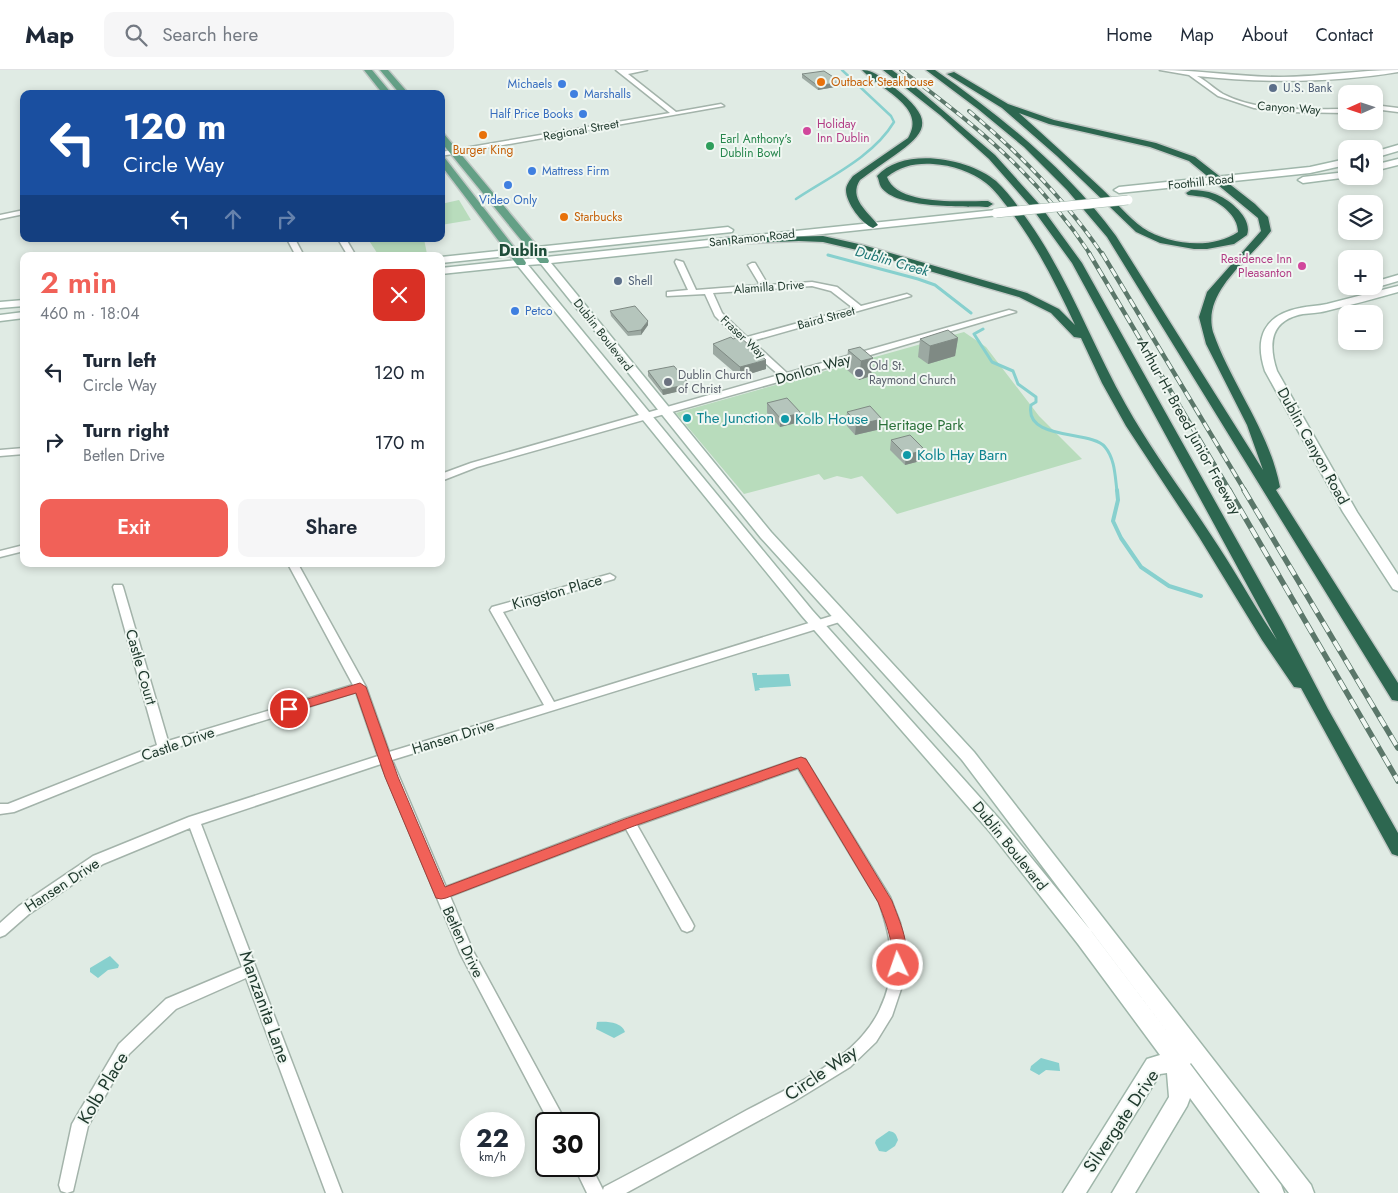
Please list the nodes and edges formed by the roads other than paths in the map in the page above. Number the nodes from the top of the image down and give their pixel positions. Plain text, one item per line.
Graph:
1 (384, 70) edge
2 (644, 70) edge
3 (866, 70) edge
4 (887, 70) edge
5 (930, 70) edge
6 (944, 70) edge
7 (1165, 70) edge
8 (1397, 70) edge
9 (371, 71) edge
10 (622, 72) edge
11 (1210, 76) junction
12 (1219, 76) junction
13 (390, 77) junction
14 (1207, 84) junction
15 (385, 90) edge
16 (401, 90) edge
17 (720, 106) dead end
18 (1004, 106) junction
19 (1338, 106) edge
20 (1383, 108) edge
21 (1398, 110) edge
22 (1338, 111) edge
23 (1383, 113) edge
24 (675, 114) junction
25 (1398, 115) edge
26 (445, 140) edge
27 (1398, 148) edge
28 (456, 152) junction
29 (1383, 152) edge
30 (445, 153) edge
31 (1398, 162) edge
32 (445, 164) edge
33 (1338, 164) edge
34 (1383, 166) edge
35 (1338, 176) edge
36 (1221, 180) junction
37 (1231, 188) junction
38 (1191, 192) junction
39 (1055, 197) joint
40 (1155, 197) dead end
41 (1132, 199) dead end
42 (988, 204) junction
43 (20, 213) edge
44 (866, 216) junction
45 (0, 217) edge
46 (873, 225) junction
47 (726, 241) junction
48 (535, 250) junction
49 (513, 252) junction
50 (445, 260) edge
51 (544, 261) junction
52 (679, 262) dead end
53 (521, 263) junction
54 (752, 265) dead end
55 (445, 271) edge
56 (1398, 278) edge
57 (1383, 282) edge
58 (765, 287) junction
59 (1398, 289) edge
60 (708, 291) junction
61 (693, 292) junction
62 (670, 294) dead end
63 (1338, 295) edge
64 (907, 296) dead end
65 (20, 304) edge
66 (0, 306) edge
67 (860, 308) junction
68 (1300, 311) junction
69 (1012, 312) dead end
70 (20, 316) edge
71 (0, 318) edge
72 (744, 340) junction
73 (1094, 353) junction
74 (786, 377) junction
75 (664, 412) junction
76 (647, 416) junction
77 (20, 450) edge
78 (0, 453) edge
79 (445, 476) edge
80 (1274, 495) junction
81 (726, 514) junction
82 (766, 535) junction
83 (20, 549) edge
84 (0, 554) edge
85 (295, 567) edge
86 (610, 577) dead end
87 (1398, 586) edge
88 (118, 587) dead end
89 (842, 617) junction
90 (818, 625) junction
91 (360, 687) junction
92 (1398, 696) edge
93 (551, 707) junction
94 (1320, 709) junction
95 (164, 747) junction
96 (385, 758) junction
97 (0, 809) edge
98 (194, 821) junction
99 (629, 823) junction
100 (1398, 849) edge
101 (441, 894) junction
102 (687, 926) dead end
103 (0, 931) edge
104 (251, 969) junction
105 (1194, 1049) junction
106 (1177, 1063) junction
107 (553, 1112) edge
108 (588, 1177) edge
109 (67, 1185) dead end
110 (334, 1193) edge
111 (596, 1193) edge
112 (610, 1193) edge
113 (1074, 1193) edge
114 (1123, 1193) edge
115 (1273, 1193) edge
116 (1303, 1193) edge

1 - 9 main road
1 - 13 main road
2 - 10 street
3 - 44 highway
4 - 94 highway, Arthur H. Breed Junior Freeway
5 - 80 highway, Arthur H. Breed Junior Freeway
6 - 18 highway
7 - 11 street
7 - 14 street, Canyon Way
8 - 12 street
9 - 13 main road
9 - 15 main road
10 - 24 street
11 - 12 street
11 - 14 street
12 - 19 street, Canyon Way
13 - 16 main road
14 - 22 street, Canyon Way
17 - 24 street, Regional Street
18 - 36 highway
18 - 38 highway
20 - 21 street
23 - 25 street
24 - 28 street, Regional Street
26 - 28 main road, Dublin Boulevard
27 - 29 main road
28 - 30 street, Regional Street
28 - 48 main road, Dublin Boulevard
31 - 34 main road
32 - 49 main road, Dublin Boulevard
33 - 36 main road, Foothill Road
35 - 37 main road, Foothill Road
36 - 37 highway
36 - 39 main road, Foothill Road
37 - 38 main road, Foothill Road
37 - 80 highway
38 - 40 main road, Foothill Road
39 - 42 main road, San Ramon Road
41 - 46 main road, San Ramon Road, bridge
42 - 44 main road, San Ramon Road
42 - 73 highway
43 - 45 street
44 - 46 highway
44 - 48 main road, San Ramon Road
46 - 47 main road, San Ramon Road
47 - 51 main road, San Ramon Road
47 - 73 highway
48 - 49 main road, San Ramon Road
48 - 51 main road, Dublin Boulevard
49 - 50 main road, San Ramon Road
49 - 53 main road, Dublin Boulevard
51 - 53 main road, San Ramon Road
51 - 75 main road, Dublin Boulevard
52 - 61 street
53 - 55 main road, San Ramon Road
53 - 76 main road, Dublin Boulevard
54 - 58 street
56 - 57 main road
58 - 60 street, Alamilla Drive
58 - 67 street, Alamilla Drive
59 - 68 main road, Dublin Canyon Road
60 - 61 street, Alamilla Drive
60 - 72 street, Fraser Way
61 - 62 street, Alamilla Drive
63 - 68 main road, Dublin Canyon Road
64 - 67 street, Baird Street
65 - 66 main road
67 - 72 street, Baird Street
68 - 87 main road, Dublin Canyon Road
69 - 74 street, Donlon Way
70 - 71 main road
72 - 74 street, Fraser Way
73 - 94 highway
74 - 75 street, Donlon Way
75 - 76 street, Donlon Way
75 - 82 main road, Dublin Boulevard
76 - 79 street, Donlon Way
76 - 81 main road, Dublin Boulevard
77 - 78 street
80 - 92 highway, Arthur H. Breed Junior Freeway
81 - 82 main road, Dublin Boulevard
81 - 90 main road, Dublin Boulevard
82 - 89 main road, Dublin Boulevard
83 - 84 street
85 - 91 street, Betlen Drive
86 - 93 street, Kingston Place
88 - 95 street, Castle Court
89 - 90 street, Hansen Drive
89 - 105 main road, Dublin Boulevard
90 - 93 street, Hansen Drive
90 - 106 main road, Dublin Boulevard
91 - 95 street, Castle Drive
91 - 96 street, Betlen Drive
93 - 96 street, Hansen Drive
94 - 100 highway, Arthur H. Breed Junior Freeway
95 - 97 street, Castle Drive
96 - 98 street, Hansen Drive
96 - 101 street, Betlen Drive
98 - 103 street, Hansen Drive
98 - 104 street, Manzanita Lane
99 - 101 street, Circle Way
99 - 102 street
99 - 112 street, Circle Way
101 - 107 street, Betlen Drive
104 - 109 street, Kolb Place
104 - 110 street, Manzanita Lane
105 - 106 main road, Silvergate Drive
105 - 116 main road, Dublin Boulevard
106 - 113 main road, Silvergate Drive
106 - 114 main road, Silvergate Drive
106 - 115 main road, Dublin Boulevard
108 - 111 street

